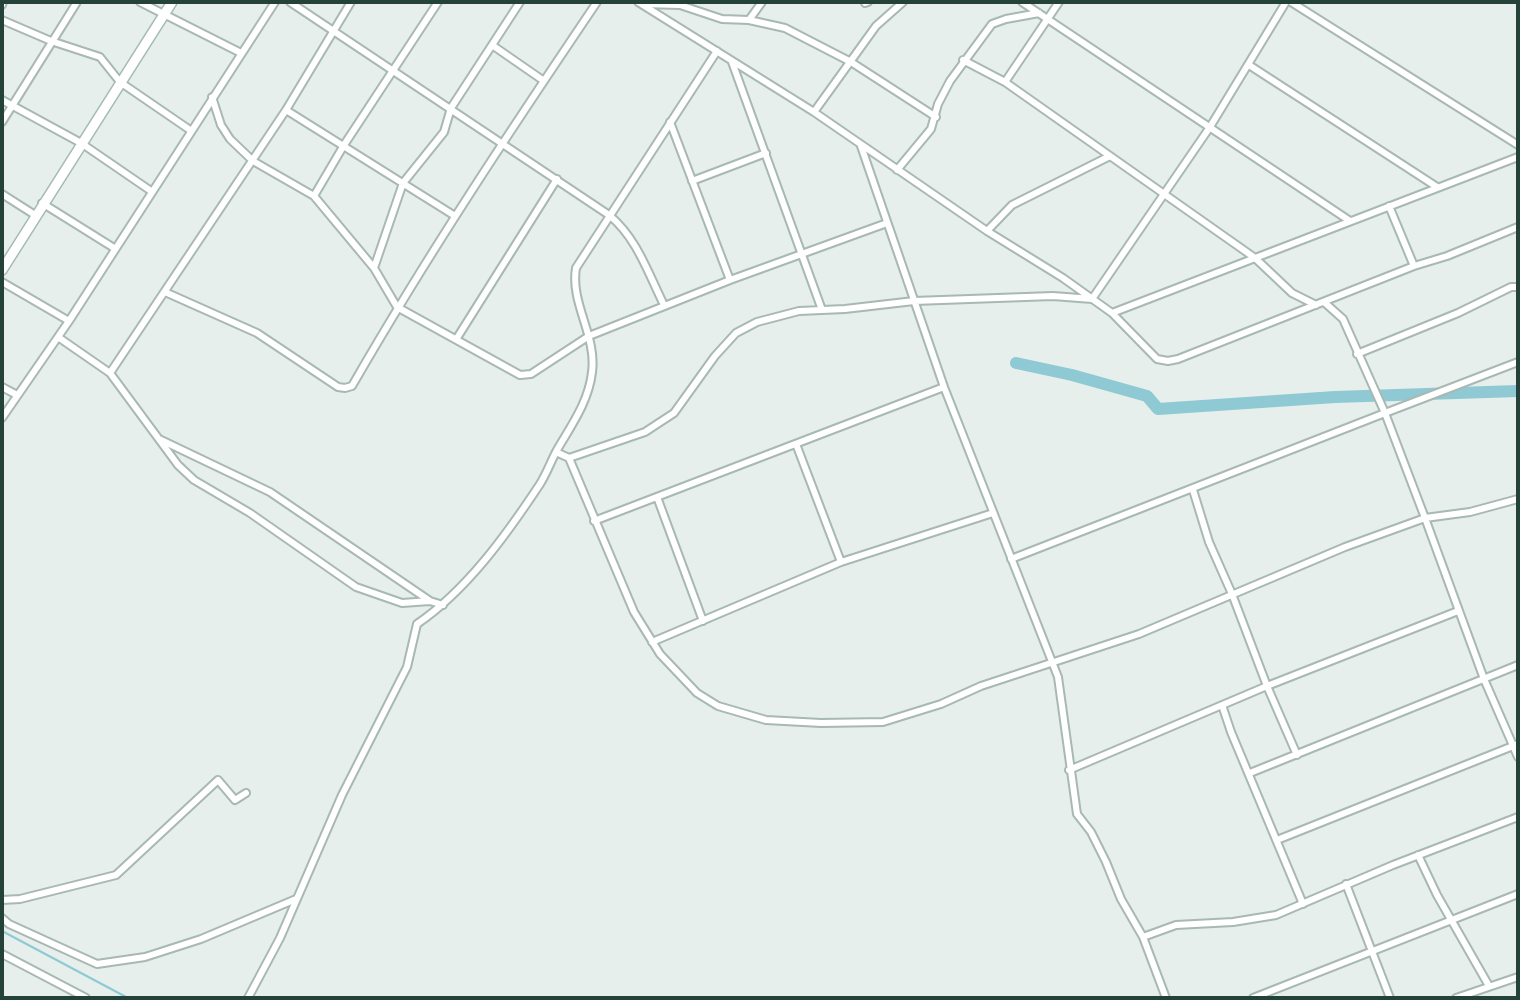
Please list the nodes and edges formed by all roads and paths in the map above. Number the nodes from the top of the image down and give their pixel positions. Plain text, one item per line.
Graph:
1 (78, 2) edge
2 (140, 2) edge
3 (172, 2) edge
4 (275, 2) edge
5 (290, 2) edge
6 (351, 2) edge
7 (438, 2) edge
8 (520, 2) edge
9 (597, 2) edge
10 (762, 2) edge
11 (903, 2) edge
12 (1022, 2) edge
13 (1059, 2) edge
14 (1288, 2) edge
15 (640, 3) edge
16 (1039, 13) junction
17 (165, 14) junction
18 (1048, 18) junction
19 (2, 20) edge
20 (749, 20) junction
21 (333, 30) junction
22 (51, 41) junction
23 (492, 45) junction
24 (717, 51) junction
25 (241, 53) junction
26 (963, 60) junction
27 (851, 61) junction
28 (732, 62) junction
29 (1249, 65) junction
30 (393, 71) junction
31 (544, 81) junction
32 (120, 82) junction
33 (1005, 82) junction
34 (212, 97) junction
35 (2, 100) edge
36 (13, 105) junction
37 (450, 108) junction
38 (286, 110) junction
39 (814, 113) junction
40 (936, 117) junction
41 (2, 122) edge
42 (670, 122) junction
43 (1210, 127) junction
44 (190, 130) junction
45 (502, 142) junction
46 (81, 143) junction
47 (344, 145) junction
48 (1518, 145) edge
49 (861, 146) junction
50 (766, 153) junction
51 (1110, 156) junction
52 (1518, 158) edge
53 (253, 161) junction
54 (897, 170) junction
55 (557, 179) junction
56 (692, 181) junction
57 (403, 183) junction
58 (1437, 187) junction
59 (151, 191) junction
60 (1164, 193) junction
61 (2, 194) edge
62 (314, 196) junction
63 (42, 203) junction
64 (1389, 206) junction
65 (35, 215) junction
66 (609, 215) junction
67 (456, 216) junction
68 (1350, 221) junction
69 (887, 223) junction
70 (1518, 227) edge
71 (987, 231) junction
72 (114, 248) junction
73 (803, 253) junction
74 (1255, 258) junction
75 (1414, 266) junction
76 (374, 268) junction
77 (2, 270) edge
78 (730, 280) junction
79 (2, 282) edge
80 (1518, 287) edge
81 (165, 292) junction
82 (1092, 299) junction
83 (914, 301) junction
84 (1320, 303) junction
85 (664, 305) junction
86 (397, 307) junction
87 (822, 310) junction
88 (1112, 313) junction
89 (69, 321) junction
90 (589, 336) junction
91 (58, 337) junction
92 (457, 338) junction
93 (1357, 354) junction
94 (1518, 362) edge
95 (110, 373) junction
96 (2, 387) edge
97 (944, 387) junction
98 (17, 396) junction
99 (1385, 414) junction
100 (2, 418) edge
101 (158, 439) junction
102 (796, 444) junction
103 (556, 452) junction
104 (569, 458) junction
105 (1193, 490) junction
106 (657, 498) junction
107 (1518, 499) edge
108 (993, 513) junction
109 (1425, 518) junction
110 (594, 521) junction
111 (1011, 559) junction
112 (841, 562) junction
113 (1232, 594) junction
114 (430, 601) junction
115 (443, 605) junction
116 (1458, 611) junction
117 (703, 621) junction
118 (652, 642) junction
119 (1053, 662) junction
120 (1518, 665) edge
121 (1484, 679) junction
122 (1267, 686) junction
123 (1222, 705) junction
124 (1516, 745) edge
125 (1297, 755) junction
126 (1518, 757) edge
127 (1069, 770) junction
128 (1250, 773) junction
129 (246, 793) dead end
130 (1518, 817) edge
131 (1277, 841) junction
132 (1418, 855) junction
133 (1346, 884) junction
134 (1518, 894) edge
135 (297, 898) junction
136 (2, 901) edge
137 (1303, 904) junction
138 (2, 918) edge
139 (1452, 920) junction
140 (1143, 937) junction
141 (1372, 952) junction
142 (2, 954) edge
143 (1518, 977) edge
144 (1489, 986) junction
145 (86, 998) edge
146 (248, 998) edge
147 (1166, 998) edge
148 (1254, 998) edge
149 (1390, 998) edge
150 (1457, 998) edge

1 - 22 street
2 - 17 street
3 - 17 street
4 - 25 street
5 - 21 street
6 - 21 street
7 - 30 street
8 - 23 street
9 - 31 street
10 - 20 street
11 - 27 street
12 - 16 street
13 - 18 street
14 - 29 street
14 - 48 street
15 - 20 street
15 - 24 street
16 - 18 street
16 - 26 street
17 - 25 street
17 - 32 street
18 - 33 street
18 - 43 street
19 - 22 street
20 - 27 street
21 - 30 street
21 - 38 street
22 - 32 street
22 - 36 street
23 - 31 street
23 - 37 street
24 - 28 street
24 - 42 street
25 - 34 street
26 - 33 street
26 - 40 street
27 - 39 street
27 - 40 street
28 - 39 street
28 - 50 street
29 - 43 street
29 - 58 street
30 - 37 street
30 - 47 street
31 - 45 street
32 - 44 street
32 - 46 street
33 - 51 street
34 - 44 street
34 - 53 street
35 - 36 street
36 - 41 street
36 - 46 street
37 - 45 street
37 - 57 street
38 - 47 street
38 - 53 street
39 - 49 street
40 - 54 street
42 - 56 street
42 - 66 street
43 - 60 street
43 - 68 street
44 - 59 street
45 - 55 street
45 - 67 street
46 - 59 street
46 - 63 street
47 - 57 street
47 - 62 street
49 - 54 street
49 - 69 street
50 - 56 street
50 - 73 street
51 - 60 street
51 - 71 street
52 - 58 street
53 - 62 street
53 - 81 street
54 - 71 street
55 - 66 street
55 - 92 street
56 - 78 street
57 - 67 street
57 - 76 street
58 - 64 street
59 - 72 street
60 - 74 street
60 - 82 street
61 - 65 street
62 - 76 street
63 - 65 street
63 - 72 street
64 - 68 street
64 - 75 street
65 - 77 street
66 - 85 street
66 - 90 street
67 - 86 street
68 - 74 street
69 - 73 street
69 - 83 street
70 - 75 street
71 - 82 street
72 - 89 street
73 - 78 street
73 - 87 street
74 - 84 street
74 - 88 street
75 - 84 street
76 - 86 street
78 - 85 street
79 - 89 street
80 - 93 street
81 - 86 street
81 - 95 street
82 - 83 street
82 - 88 street
83 - 87 street
83 - 97 street
84 - 88 street
84 - 93 street
85 - 90 street
86 - 92 street
87 - 104 street
89 - 91 street
90 - 92 street
90 - 103 street
91 - 95 street
91 - 98 street
93 - 99 street
94 - 99 street
95 - 101 street
96 - 98 street
97 - 102 street
97 - 108 street
98 - 100 street
99 - 105 street
99 - 109 street
101 - 114 street
101 - 114 street
102 - 106 street
102 - 112 street
103 - 104 street
103 - 115 street
104 - 110 street
105 - 111 street
105 - 113 street
106 - 110 street
106 - 117 street
107 - 109 street
108 - 111 street
108 - 112 street
109 - 113 street
109 - 116 street
110 - 118 street
111 - 119 street
112 - 117 street
113 - 119 street
113 - 122 street
114 - 115 street
115 - 135 street
116 - 121 street
116 - 122 street
117 - 118 street
118 - 119 street
119 - 127 street
120 - 121 street
121 - 124 street
121 - 125 street
122 - 123 street
122 - 125 street
123 - 127 street
123 - 128 street
124 - 126 street
124 - 131 street
125 - 128 street
127 - 140 street
128 - 131 street
129 - 136 street
130 - 132 street
131 - 137 street
132 - 133 street
132 - 139 street
133 - 137 street
133 - 141 street
134 - 139 street
135 - 138 street
135 - 146 street
137 - 140 street
139 - 141 street
139 - 144 street
140 - 147 street
141 - 148 street
141 - 149 street
142 - 145 street
143 - 144 street
144 - 150 street

